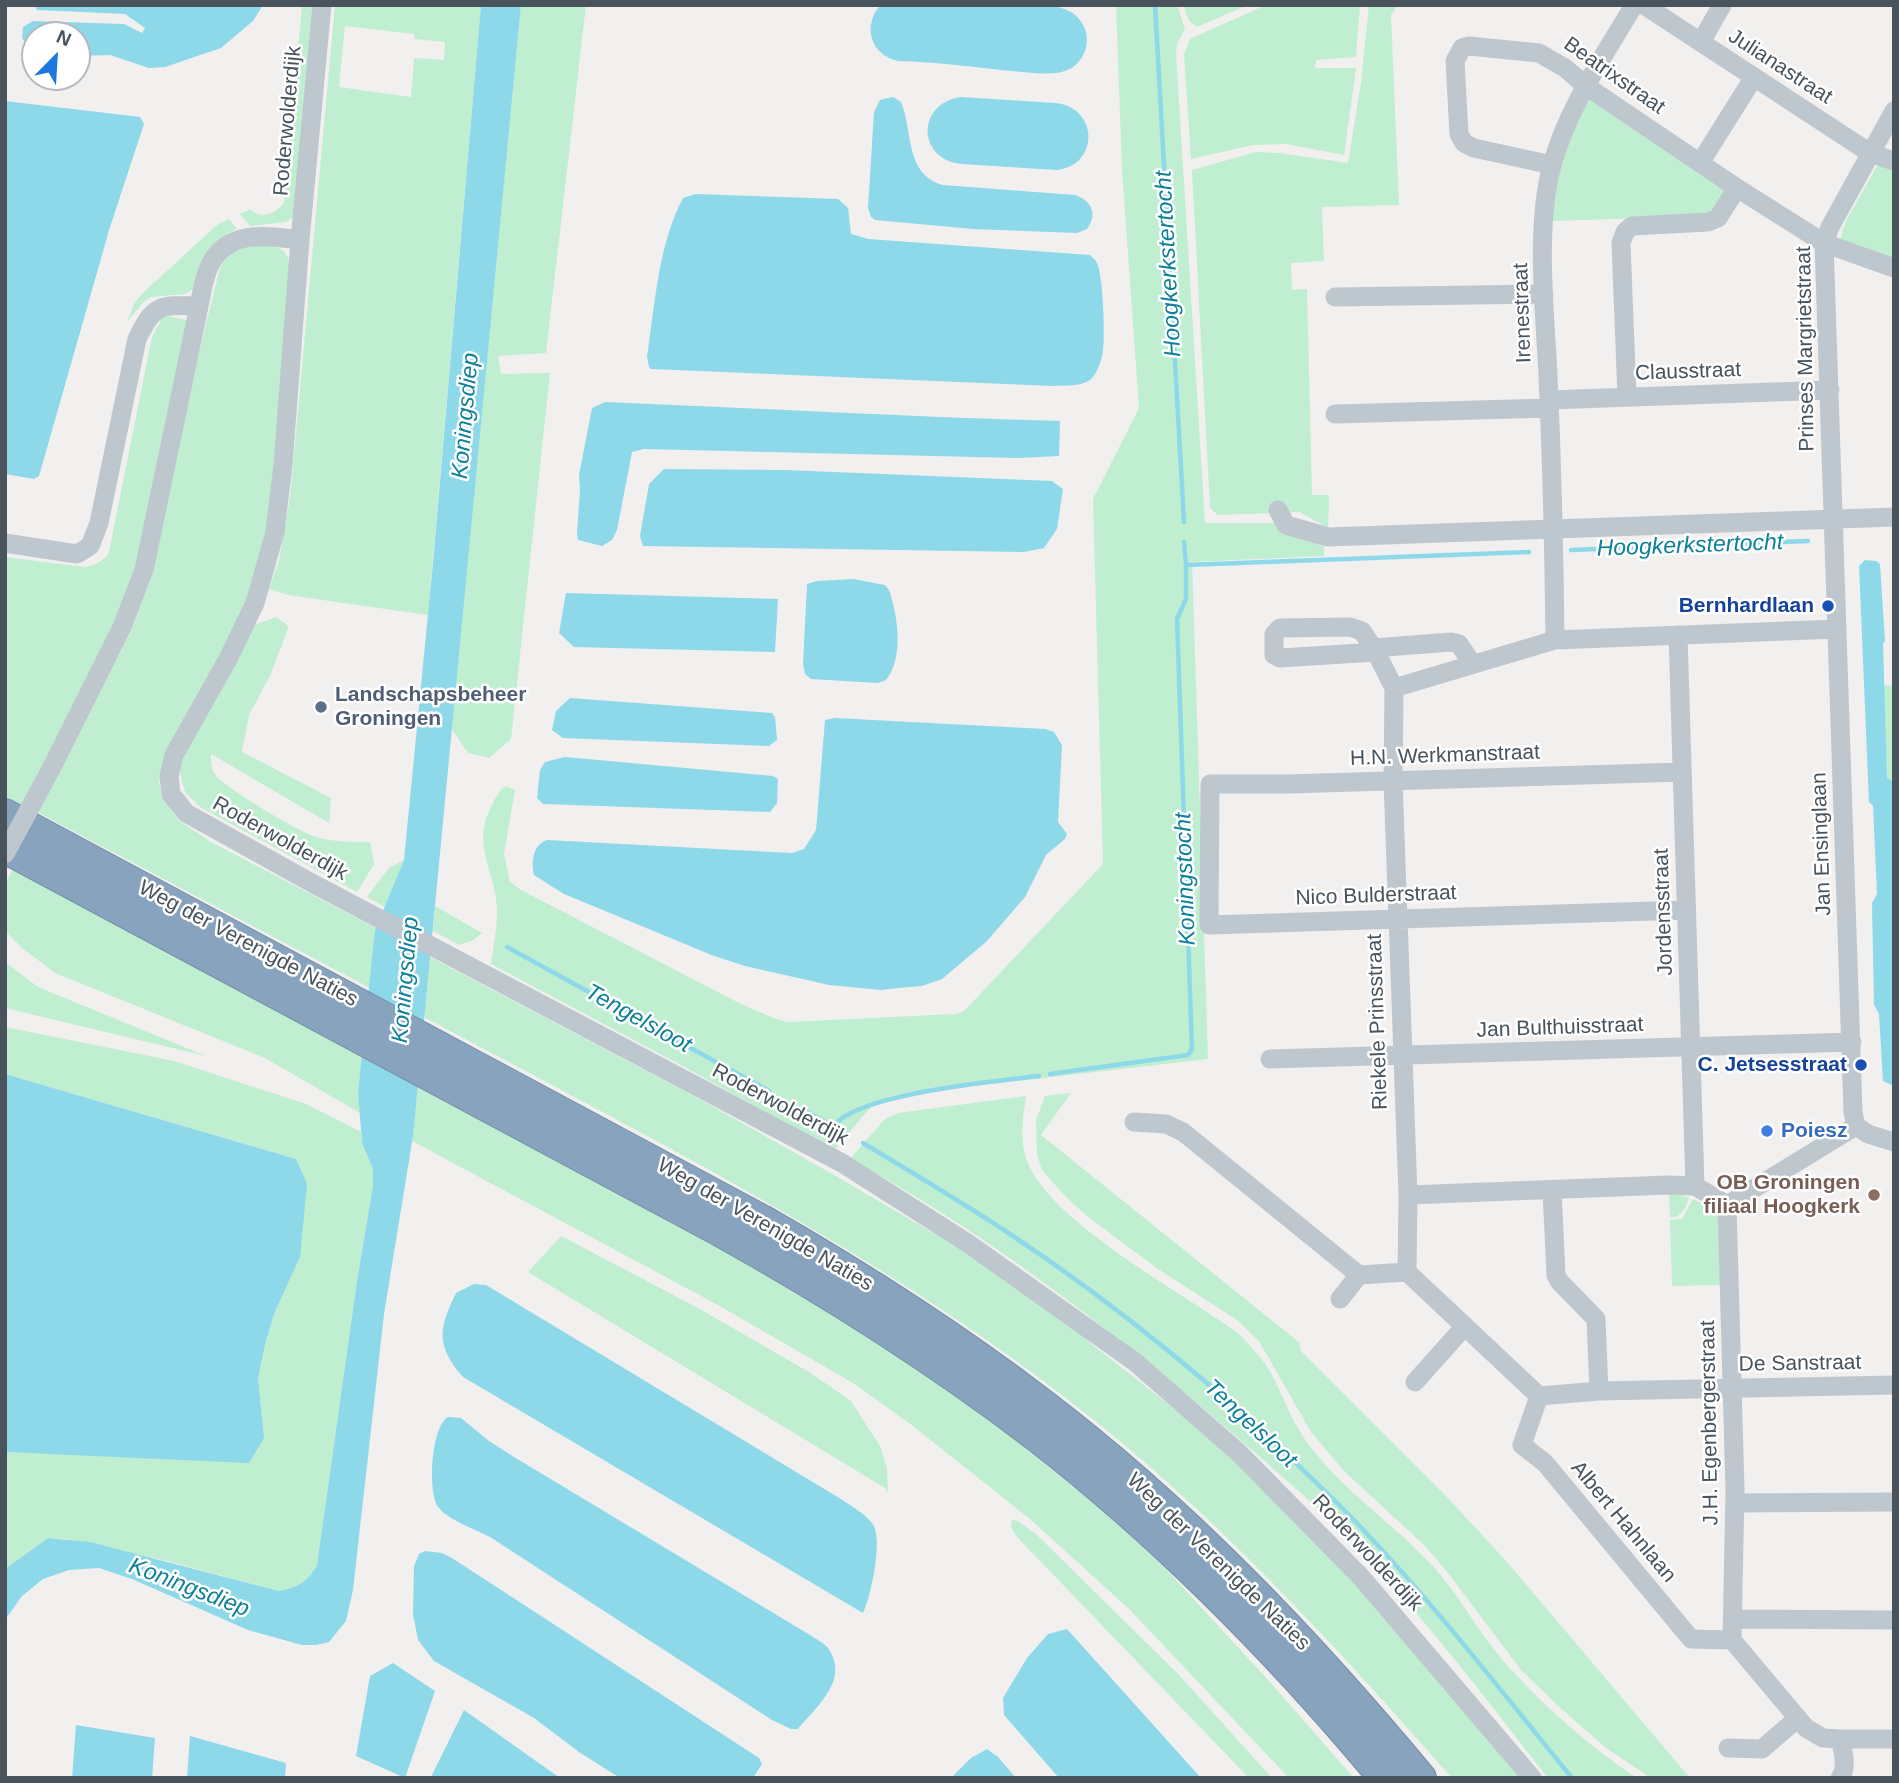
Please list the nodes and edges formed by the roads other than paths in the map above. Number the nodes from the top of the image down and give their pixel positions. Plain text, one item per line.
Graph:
1 (322, 5) edge
2 (1634, 5) edge
3 (1644, 5) edge
4 (1722, 5) edge
5 (1701, 42) junction
6 (1754, 77) junction
7 (1587, 86) junction
8 (1894, 111) edge
9 (1870, 153) junction
10 (1894, 161) edge
11 (1700, 163) junction
12 (1552, 165) junction
13 (1737, 188) junction
14 (300, 240) junction
15 (1824, 243) junction
16 (1894, 268) edge
17 (1544, 294) junction
18 (1335, 297) dead end
19 (199, 306) junction
20 (1830, 390) junction
21 (1627, 397) junction
22 (1549, 404) junction
23 (1335, 414) dead end
24 (1278, 510) dead end
25 (1894, 517) edge
26 (1832, 520) junction
27 (1554, 529) junction
28 (5, 543) edge
29 (1837, 629) junction
30 (1678, 635) junction
31 (1555, 640) junction
32 (1472, 663) junction
33 (1394, 688) junction
34 (1682, 772) junction
35 (1393, 780) junction
36 (1210, 784) joint
37 (5, 814) edge
38 (5, 848) edge
39 (5, 854) edge
40 (1686, 910) junction
41 (1397, 918) junction
42 (1852, 1042) junction
43 (1691, 1047) junction
44 (1402, 1056) junction
45 (1270, 1059) dead end
46 (1134, 1122) dead end
47 (1856, 1125) junction
48 (1894, 1142) edge
49 (1695, 1186) junction
50 (1552, 1190) junction
51 (1408, 1195) junction
52 (1727, 1205) junction
53 (1407, 1272) junction
54 (1359, 1275) junction
55 (1340, 1298) dead end
56 (1465, 1326) junction
57 (1415, 1382) dead end
58 (1894, 1385) edge
59 (1733, 1389) junction
60 (1599, 1391) junction
61 (1539, 1396) junction
62 (1894, 1502) edge
63 (1735, 1503) junction
64 (1733, 1619) junction
65 (1894, 1620) edge
66 (1732, 1640) junction
67 (1798, 1718) junction
68 (1894, 1738) edge
69 (1840, 1739) junction
70 (1728, 1748) dead end
71 (1384, 1778) edge
72 (1421, 1778) edge
73 (1532, 1778) edge
74 (1840, 1778) edge

1 - 14 street, Roderwolderdijk
2 - 7 street, Irenestraat
3 - 5 street, Julianastraat
4 - 5 street
5 - 6 street, Julianastraat
6 - 9 street, Julianastraat
6 - 11 street
7 - 11 street, Beatrixstraat
7 - 12 street, Irenestraat
7 - 12 street, Beatrixstraat
8 - 9 street, Prinses Margrietstraat
9 - 10 street, Julianastraat
9 - 15 street, Prinses Margrietstraat
11 - 13 street, Beatrixstraat
12 - 17 street, Irenestraat
13 - 15 street, Beatrixstraat
13 - 21 street
14 - 19 street
14 - 73 street, Roderwolderdijk
15 - 16 street, Beatrixstraat
15 - 20 street, Prinses Margrietstraat
17 - 18 street
17 - 22 street, Irenestraat
19 - 28 street
19 - 39 street, bridge
20 - 21 street, Clausstraat
20 - 26 street, Prinses Margrietstraat
21 - 22 street, Clausstraat
22 - 23 street, Clausstraat
22 - 27 street, Irenestraat
24 - 27 street
25 - 26 street
26 - 27 street
26 - 29 street, Jan Ensinglaan
27 - 31 street, Irenestraat
29 - 30 street
29 - 42 street, Jan Ensinglaan
30 - 31 street
30 - 34 street, Jordensstraat
31 - 32 street
32 - 33 street
32 - 33 street
33 - 35 street, Riekele Prinsstraat
34 - 35 street, H.N. Werkmanstraat
34 - 40 street, Jordensstraat
35 - 36 street, H.N. Werkmanstraat
35 - 41 street, Riekele Prinsstraat
36 - 41 street, Nico Bulderstraat
37 - 72 highway, Weg der Verenigde Naties
38 - 71 highway, Weg der Verenigde Naties
40 - 41 street, Nico Bulderstraat
40 - 43 street, Jordensstraat
41 - 44 street, Riekele Prinsstraat
42 - 43 street, Jan Bulthuisstraat
42 - 47 street, Jan Ensinglaan
43 - 44 street, Jan Bulthuisstraat
43 - 49 street, Jordensstraat
44 - 45 street, Jan Bulthuisstraat
44 - 51 street, Riekele Prinsstraat
46 - 54 street
47 - 48 street
47 - 52 street
49 - 50 street
49 - 52 street
50 - 51 street
50 - 60 street
51 - 53 street, Riekele Prinsstraat
52 - 59 street, J.H. Egenbergerstraat
53 - 54 street
53 - 56 street
54 - 55 street
56 - 57 street
56 - 61 street
58 - 59 street, De Sanstraat
59 - 60 street, De Sanstraat
59 - 63 street, J.H. Egenbergerstraat
60 - 61 street, De Sanstraat
61 - 66 street, Albert Hahnlaan
62 - 63 street
63 - 64 street, J.H. Egenbergerstraat
64 - 65 street
64 - 66 street, J.H. Egenbergerstraat
66 - 67 street
67 - 69 street
67 - 70 street
68 - 69 street
69 - 74 street

